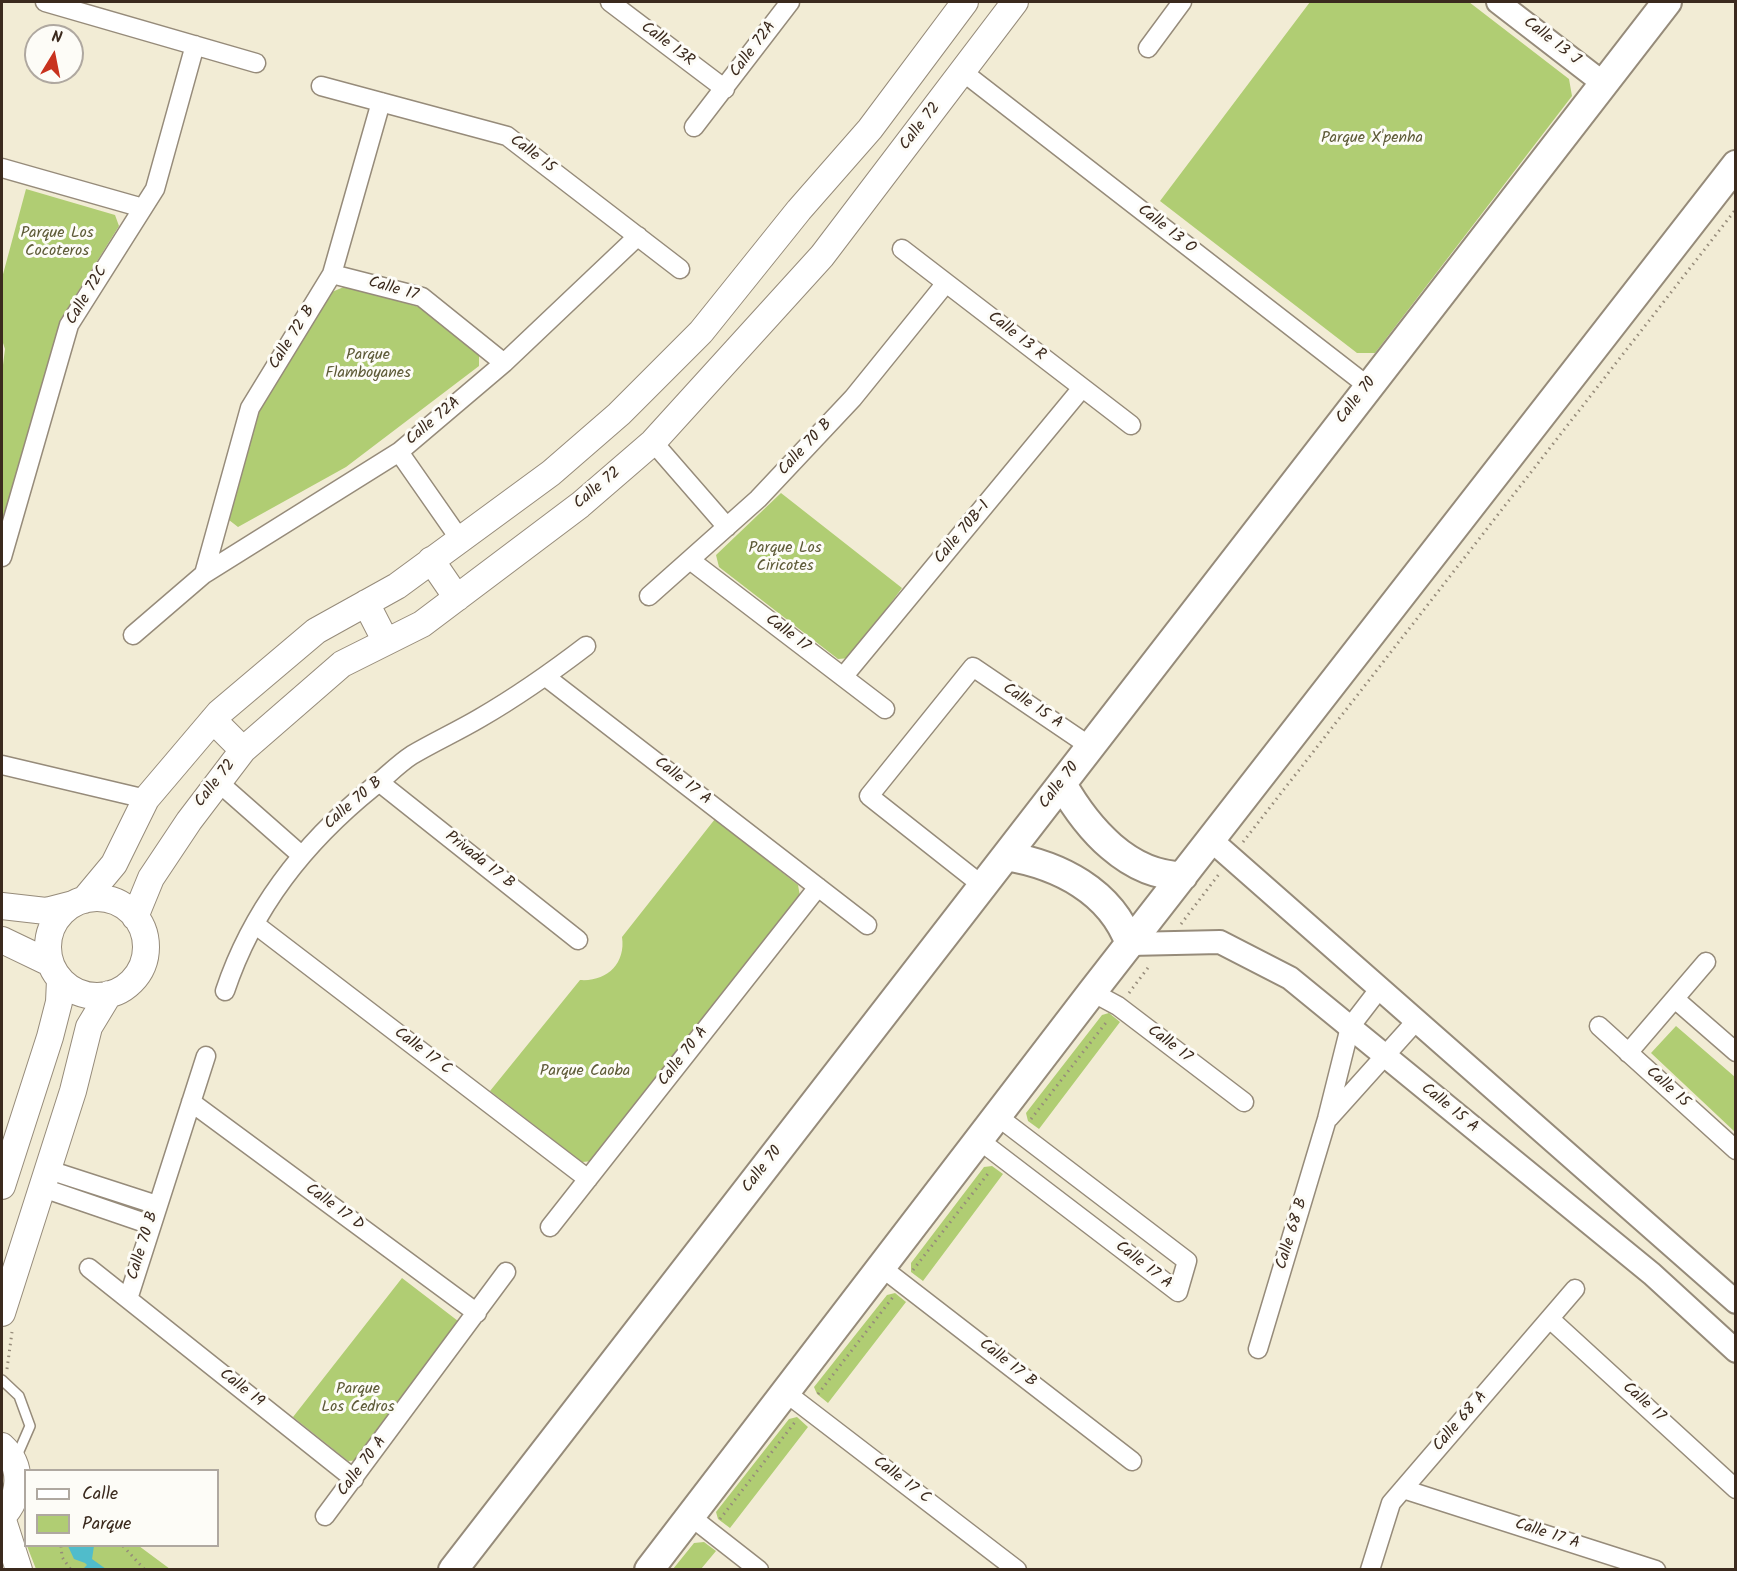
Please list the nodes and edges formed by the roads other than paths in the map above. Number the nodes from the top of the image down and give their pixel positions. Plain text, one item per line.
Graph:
1 (45, 2) edge
2 (610, 2) edge
3 (790, 2) edge
4 (965, 2) edge
5 (1015, 2) edge
6 (1182, 2) edge
7 (1498, 2) edge
8 (1667, 2) edge
9 (195, 45) junction
10 (1148, 48) dead end
11 (256, 63) dead end
12 (963, 72) junction
13 (1603, 83) junction
14 (321, 86) dead end
15 (725, 89) junction
16 (381, 102) junction
17 (694, 127) dead end
18 (870, 129) junction
19 (899, 156) junction
20 (1736, 165) edge
21 (2, 168) edge
22 (143, 208) junction
23 (638, 236) junction
24 (902, 249) dead end
25 (680, 269) dead end
26 (332, 274) junction
27 (946, 283) junction
28 (701, 332) junction
29 (504, 363) junction
30 (724, 363) junction
31 (1369, 387) junction
32 (1082, 388) junction
33 (1131, 425) dead end
34 (653, 442) junction
35 (399, 452) junction
36 (726, 527) junction
37 (459, 538) junction
38 (2, 557) edge
39 (431, 560) junction
40 (690, 560) junction
41 (204, 574) junction
42 (649, 596) dead end
43 (457, 598) junction
44 (366, 603) junction
45 (133, 634) dead end
46 (386, 642) junction
47 (586, 646) dead end
48 (546, 677) junction
49 (843, 677) junction
50 (885, 709) dead end
51 (213, 720) junction
52 (1091, 747) junction
53 (243, 750) junction
54 (2, 765) edge
55 (217, 781) junction
56 (379, 782) junction
57 (1062, 784) junction
58 (146, 799) junction
59 (1221, 849) junction
60 (301, 855) junction
61 (1006, 856) junction
62 (1183, 876) junction
63 (983, 886) junction
64 (818, 887) junction
65 (78, 902) junction
66 (2, 906) edge
67 (135, 917) junction
68 (256, 925) junction
69 (867, 925) dead end
70 (2, 940) edge
71 (578, 940) dead end
72 (1130, 944) junction
73 (1706, 963) dead end
74 (55, 971) junction
75 (1380, 988) junction
76 (225, 991) dead end
77 (1092, 992) junction
78 (109, 994) junction
79 (1675, 999) junction
80 (1417, 1020) junction
81 (1599, 1026) dead end
82 (1350, 1027) junction
83 (1736, 1052) edge
84 (1628, 1053) junction
85 (206, 1056) dead end
86 (1386, 1057) junction
87 (191, 1102) junction
88 (1244, 1102) dead end
89 (997, 1116) junction
90 (1327, 1119) junction
91 (979, 1140) junction
92 (1736, 1150) edge
93 (46, 1179) junction
94 (588, 1179) junction
95 (2, 1186) edge
96 (157, 1205) junction
97 (151, 1225) junction
98 (550, 1227) dead end
99 (89, 1268) dead end
100 (506, 1272) dead end
101 (892, 1276) junction
102 (1575, 1289) dead end
103 (128, 1299) junction
104 (1736, 1302) edge
105 (477, 1313) junction
106 (1550, 1319) junction
107 (7, 1323) edge
108 (1258, 1348) dead end
109 (1736, 1351) edge
110 (3, 1381) edge
111 (796, 1400) junction
112 (8, 1454) edge
113 (1132, 1461) dead end
114 (354, 1479) junction
115 (1403, 1489) junction
116 (1736, 1489) edge
117 (325, 1516) dead end
118 (2, 1517) edge
119 (700, 1524) junction
120 (19, 1569) edge
121 (453, 1569) edge
122 (649, 1569) edge
123 (759, 1569) edge
124 (1017, 1569) edge
125 (1370, 1569) edge
126 (1656, 1569) edge

1 - 9 street
2 - 15 street, Calle 13R
3 - 15 street, Calle 72A
4 - 18 main road
5 - 12 main road, Calle 72
6 - 10 street
7 - 13 street, Calle 13 J
8 - 13 main road, Calle 70
9 - 11 street
9 - 22 street, Calle 72C
12 - 19 main road, Calle 72
12 - 31 street, Calle 13 O
13 - 31 main road, Calle 70
14 - 16 street, Calle 15
15 - 17 street, Calle 72A
16 - 23 street, Calle 15
16 - 26 street, Calle 72 B
18 - 19 main road
18 - 28 main road
19 - 30 main road, Calle 72
20 - 59 main road
21 - 22 street
22 - 38 street, Calle 72C
23 - 25 street, Calle 15
23 - 29 street, Calle 72A
24 - 27 street, Calle 13 R
26 - 29 street, Calle 17
26 - 41 street, Calle 72 B
27 - 32 street, Calle 13 R
27 - 36 street, Calle 70 B
28 - 30 main road
28 - 37 main road
29 - 35 street, Calle 72A
30 - 34 main road, Calle 72
31 - 52 main road, Calle 70
32 - 33 street, Calle 13 R
32 - 49 street, Calle 70B-1
34 - 36 street
34 - 43 main road, Calle 72
35 - 37 street
35 - 41 street, Calle 72A
36 - 40 street, Calle 70 B
37 - 39 main road
39 - 43 main road
39 - 44 main road
40 - 42 street, Calle 70 B
40 - 49 street, Calle 17
41 - 45 street, Calle 72A
43 - 46 main road, Calle 72
44 - 46 main road
44 - 51 main road
46 - 53 main road, Calle 72
47 - 48 street, Calle 70 B
48 - 56 street, Calle 70 B
48 - 64 street, Calle 17 A
49 - 50 street, Calle 17
51 - 53 main road
51 - 58 main road
52 - 57 main road, Calle 70
52 - 63 street, Calle 15 A
53 - 55 main road, Calle 72
54 - 58 street
55 - 60 street
55 - 67 main road, Calle 72
56 - 60 street, Calle 70 B
56 - 71 street, Privada 17 B
57 - 61 main road, Calle 70
57 - 62 main road
58 - 65 main road
59 - 62 main road
59 - 75 street
60 - 68 street, Calle 70 B
61 - 63 main road, Calle 70
61 - 72 main road
62 - 72 main road
63 - 121 main road, Calle 70
64 - 69 street, Calle 17 A
64 - 94 street, Calle 70 A
65 - 66 main road
65 - 67 main road
65 - 74 main road
67 - 78 main road
68 - 76 street, Calle 70 B
68 - 94 street, Calle 17 C
70 - 74 main road
72 - 77 main road
72 - 82 street, Calle 15 A
73 - 79 street
74 - 78 main road
74 - 95 main road
75 - 80 street
75 - 82 street, Calle 68 B
77 - 88 street, Calle 17
77 - 89 main road
78 - 93 main road
79 - 83 street
79 - 84 street
80 - 86 street, Calle 68 B
80 - 104 street
81 - 84 street, Calle 15
82 - 86 street, Calle 15 A
82 - 90 street, Calle 68 B
84 - 92 street, Calle 15
85 - 87 street, Calle 70 B
86 - 90 street, Calle 68 B
86 - 109 street, Calle 15 A
87 - 96 street, Calle 70 B
87 - 105 street, Calle 17 D
89 - 91 main road
89 - 91 street, Calle 17 A
90 - 108 street, Calle 68 B
91 - 101 main road
93 - 96 street
93 - 97 street
93 - 107 main road
94 - 98 street, Calle 70 A
96 - 97 street, Calle 70 B
97 - 103 street, Calle 70 B
99 - 103 street, Calle 19
100 - 105 street, Calle 70 A
101 - 111 main road
101 - 113 street, Calle 17 B
102 - 106 street, Calle 68 A
103 - 114 street, Calle 19
105 - 114 street, Calle 70 A
106 - 115 street, Calle 68 A
106 - 116 street, Calle 17
110 - 112 lane
111 - 119 main road
111 - 124 street, Calle 17 C
112 - 118 main road
114 - 117 street, Calle 70 A
115 - 125 street, Calle 68 A
115 - 126 street, Calle 17 A
118 - 120 main road
119 - 122 main road
119 - 123 street

